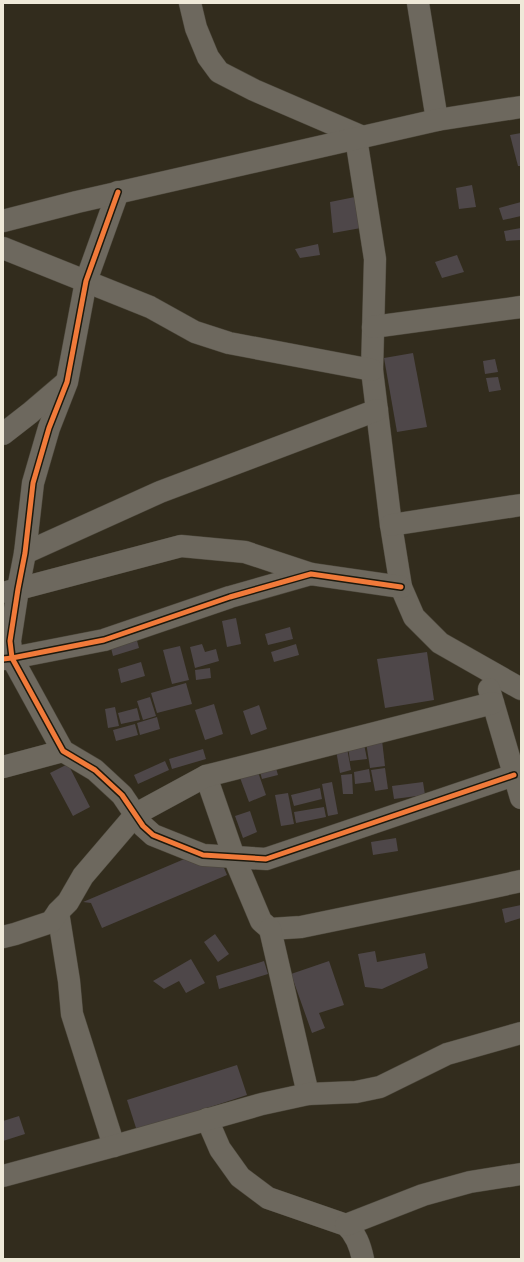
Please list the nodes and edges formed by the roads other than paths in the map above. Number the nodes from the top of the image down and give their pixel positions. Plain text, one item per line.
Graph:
1 (190, 3) edge
2 (418, 3) edge
3 (521, 107) edge
4 (437, 120) junction
5 (360, 137) junction
6 (118, 192) junction
7 (3, 221) edge
8 (3, 248) edge
9 (86, 282) junction
10 (521, 307) edge
11 (372, 327) junction
12 (372, 370) junction
13 (67, 382) junction
14 (377, 410) junction
15 (3, 434) edge
16 (521, 505) edge
17 (391, 525) junction
18 (25, 552) junction
19 (311, 574) junction
20 (401, 587) junction
21 (11, 591) edge
22 (7, 659) edge
23 (483, 667) junction
24 (521, 689) edge
25 (493, 703) junction
26 (63, 751) junction
27 (3, 767) edge
28 (206, 776) junction
29 (514, 776) junction
30 (521, 798) edge
31 (136, 814) junction
32 (234, 857) junction
33 (521, 881) edge
34 (58, 912) junction
35 (270, 929) junction
36 (3, 937) edge
37 (521, 1033) edge
38 (308, 1094) junction
39 (207, 1119) junction
40 (114, 1146) junction
41 (521, 1174) edge
42 (3, 1176) edge
43 (346, 1225) junction
44 (363, 1259) edge

1 - 5 street
2 - 4 street
3 - 4 street
4 - 5 street
5 - 6 street
5 - 11 street
6 - 7 street
6 - 9 street
8 - 9 street
9 - 12 street
9 - 13 street
10 - 11 street
11 - 12 street
12 - 14 street
13 - 15 street
13 - 18 street
14 - 17 street
14 - 18 street
16 - 17 street
17 - 20 street
18 - 21 street
19 - 20 street
19 - 21 street
19 - 22 street
20 - 23 street
21 - 22 street
22 - 26 street
23 - 24 street
23 - 25 street
25 - 28 street
25 - 29 street
26 - 27 street
26 - 31 street
28 - 31 street
28 - 32 street
29 - 30 street
29 - 32 street
31 - 32 street
31 - 34 street
32 - 35 street
33 - 35 street
34 - 36 street
34 - 40 street
35 - 38 street
37 - 38 street
38 - 39 street
39 - 40 street
39 - 43 street
40 - 42 street
41 - 43 street
43 - 44 street

